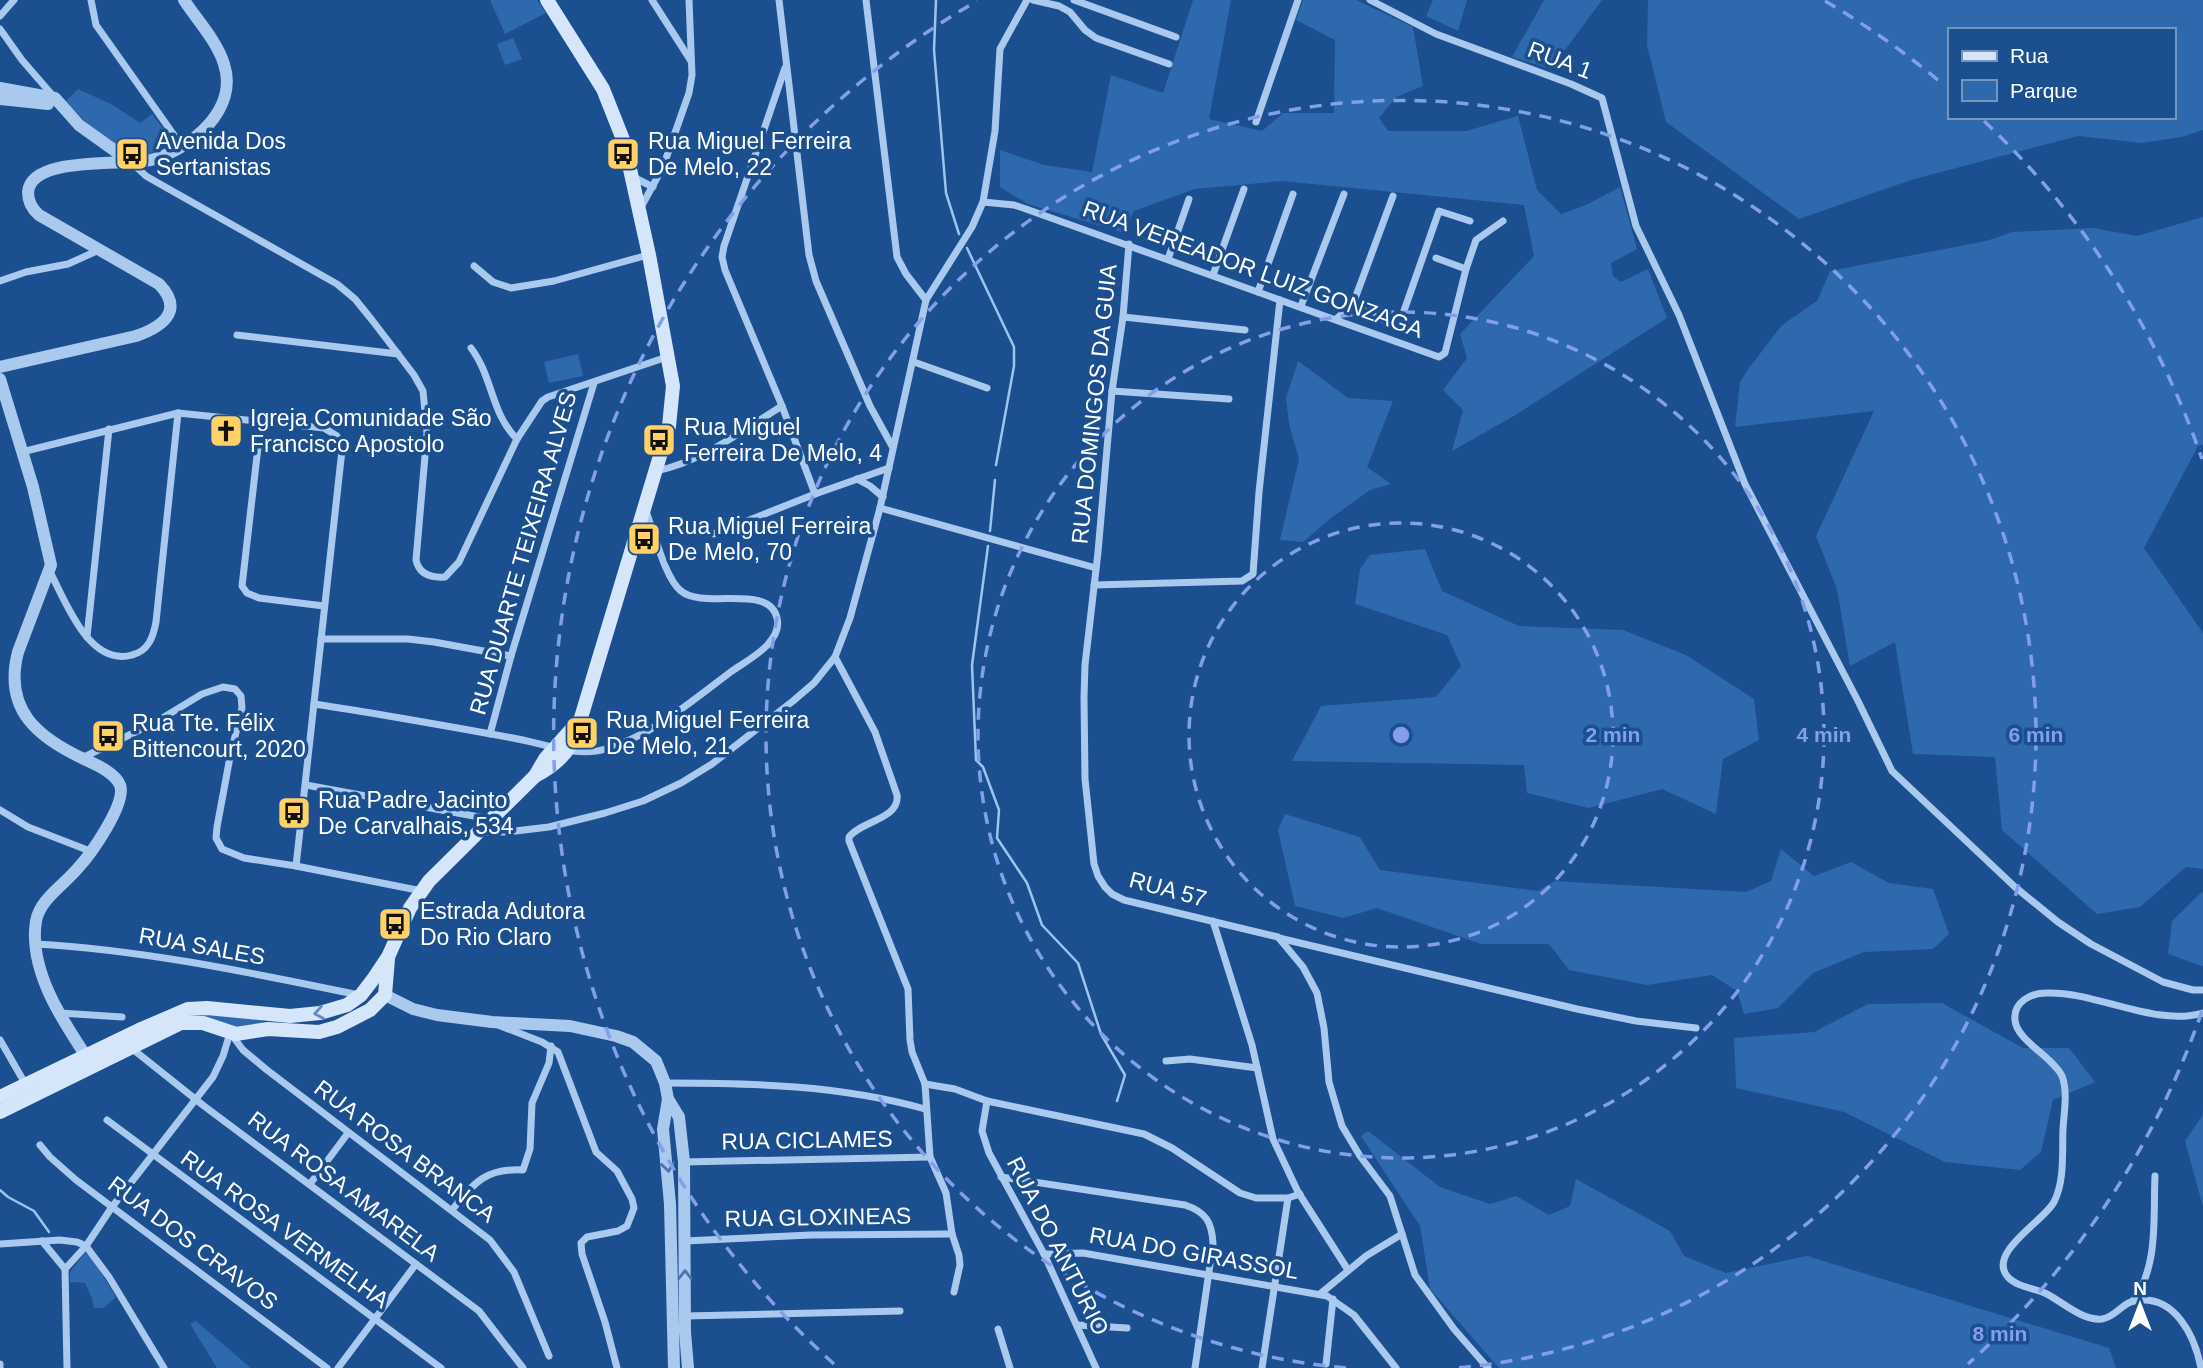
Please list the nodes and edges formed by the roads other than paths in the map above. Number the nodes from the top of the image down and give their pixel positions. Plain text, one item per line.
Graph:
1 (14, 0) edge
2 (91, 0) edge
3 (184, 0) edge
4 (547, 0) edge
5 (652, 0) edge
6 (689, 0) edge
7 (866, 0) edge
8 (1030, 0) edge
9 (1074, 0) edge
10 (1298, 0) edge
11 (1370, 0) edge
12 (778, 2) edge
13 (0, 16) edge
14 (0, 29) edge
15 (1176, 37) dead end
16 (692, 63) junction
17 (786, 64) junction
18 (1169, 64) dead end
19 (0, 88) edge
20 (0, 99) edge
21 (59, 102) junction
22 (1256, 122) dead end
23 (181, 145) junction
24 (132, 163) junction
25 (633, 177) junction
26 (653, 187) junction
27 (1244, 189) dead end
28 (1293, 194) dead end
29 (1344, 194) dead end
30 (1393, 196) dead end
31 (1189, 199) dead end
32 (983, 202) junction
33 (639, 210) junction
34 (1470, 221) dead end
35 (1503, 221) dead end
36 (1129, 244) junction
37 (99, 250) junction
38 (649, 255) junction
39 (1436, 258) dead end
40 (1168, 260) junction
41 (474, 266) dead end
42 (1466, 269) junction
43 (1213, 275) junction
44 (0, 281) edge
45 (1258, 292) junction
46 (1280, 299) junction
47 (926, 300) junction
48 (1353, 304) junction
49 (1301, 306) junction
50 (1123, 317) junction
51 (1336, 319) junction
52 (1245, 330) dead end
53 (237, 335) dead end
54 (471, 348) dead end
55 (398, 354) junction
56 (667, 357) junction
57 (914, 362) junction
58 (0, 367) edge
59 (0, 379) edge
60 (594, 383) junction
61 (987, 388) dead end
62 (1112, 391) junction
63 (1229, 400) dead end
64 (782, 406) junction
65 (177, 413) junction
66 (261, 421) junction
67 (109, 429) junction
68 (517, 439) junction
69 (892, 446) junction
70 (22, 452) junction
71 (889, 468) junction
72 (656, 471) junction
73 (856, 478) junction
74 (815, 494) junction
75 (883, 497) junction
76 (645, 508) junction
77 (880, 508) junction
78 (714, 534) dead end
79 (1096, 568) junction
80 (50, 572) junction
81 (1094, 584) junction
82 (324, 606) junction
83 (87, 638) junction
84 (321, 639) junction
85 (511, 656) junction
86 (835, 657) junction
87 (314, 704) junction
88 (490, 734) junction
89 (562, 749) junction
90 (81, 758) junction
91 (306, 785) junction
92 (0, 810) edge
93 (490, 819) junction
94 (478, 832) junction
95 (90, 852) junction
96 (296, 866) junction
97 (422, 891) junction
98 (1213, 921) junction
99 (1278, 937) junction
100 (36, 944) junction
101 (388, 957) junction
102 (2203, 990) edge
103 (360, 995) junction
104 (385, 995) junction
105 (60, 1013) junction
106 (2203, 1013) edge
107 (122, 1017) dead end
108 (270, 1022) junction
109 (492, 1022) junction
110 (1696, 1028) dead end
111 (230, 1033) junction
112 (0, 1041) edge
113 (130, 1046) junction
114 (551, 1046) junction
115 (89, 1061) junction
116 (1166, 1062) dead end
117 (1257, 1068) junction
118 (665, 1083) junction
119 (925, 1084) junction
120 (26, 1085) junction
121 (0, 1097) edge
122 (668, 1099) junction
123 (196, 1100) junction
124 (987, 1101) junction
125 (925, 1109) junction
126 (0, 1112) edge
127 (107, 1120) dead end
128 (348, 1133) junction
129 (40, 1145) dead end
130 (153, 1156) junction
131 (930, 1157) junction
132 (684, 1162) junction
133 (2155, 1176) dead end
134 (1001, 1177) junction
135 (310, 1184) junction
136 (1300, 1194) junction
137 (1288, 1198) junction
138 (112, 1207) junction
139 (452, 1210) junction
140 (952, 1234) junction
141 (1402, 1234) junction
142 (42, 1241) junction
143 (685, 1241) junction
144 (0, 1244) edge
145 (86, 1245) junction
146 (1044, 1254) junction
147 (416, 1264) junction
148 (65, 1269) junction
149 (1348, 1270) junction
150 (1209, 1276) junction
151 (1274, 1287) junction
152 (954, 1292) dead end
153 (1320, 1294) junction
154 (1333, 1299) junction
155 (2133, 1301) junction
156 (900, 1311) dead end
157 (685, 1316) junction
158 (375, 1318) junction
159 (1077, 1325) junction
160 (1127, 1328) dead end
161 (998, 1329) dead end
162 (548, 1356) dead end
163 (1326, 1364) dead end
164 (67, 1368) edge
165 (164, 1368) edge
166 (327, 1368) edge
167 (338, 1368) edge
168 (442, 1368) edge
169 (523, 1368) edge
170 (617, 1368) edge
171 (674, 1368) edge
172 (688, 1368) edge
173 (1010, 1368) edge
174 (1096, 1368) edge
175 (1195, 1368) edge
176 (1262, 1368) edge
177 (1396, 1368) edge
178 (1488, 1368) edge
179 (2202, 1368) edge

1 - 13 street
2 - 23 street
3 - 23 street
4 - 25 main road
5 - 16 street
6 - 16 street
7 - 47 street
8 - 18 street
8 - 32 street
9 - 15 street
10 - 22 street
11 - 102 street, RUA 1
12 - 17 street
14 - 21 street
16 - 26 street
17 - 64 street
17 - 69 street
19 - 21 street
20 - 21 street
21 - 24 street
23 - 24 street
24 - 37 street
24 - 55 street
25 - 26 street
25 - 33 main road
26 - 33 street
27 - 43 street
28 - 45 street
29 - 49 street
30 - 48 street
31 - 40 street
32 - 36 street, RUA VEREADOR LUIZ GONZAGA
32 - 47 street
33 - 38 main road
34 - 48 street
35 - 42 street, RUA VEREADOR LUIZ GONZAGA
36 - 40 street, RUA VEREADOR LUIZ GONZAGA
36 - 50 street, RUA DOMINGOS DA GUIA
37 - 44 street
37 - 58 street
38 - 41 street
38 - 56 main road
39 - 42 street
40 - 43 street, RUA VEREADOR LUIZ GONZAGA
42 - 51 street, RUA VEREADOR LUIZ GONZAGA
43 - 45 street, RUA VEREADOR LUIZ GONZAGA
45 - 46 street, RUA VEREADOR LUIZ GONZAGA
46 - 49 street, RUA VEREADOR LUIZ GONZAGA
46 - 81 street
47 - 57 street
48 - 51 street
49 - 51 street, RUA VEREADOR LUIZ GONZAGA
50 - 52 street
50 - 62 street, RUA DOMINGOS DA GUIA
53 - 55 street
54 - 68 street
55 - 68 street
56 - 60 street
56 - 72 main road
57 - 61 street
57 - 69 street
59 - 70 street
60 - 68 street
60 - 85 street, RUA DUARTE TEIXEIRA ALVES
62 - 63 street
62 - 79 street, RUA DOMINGOS DA GUIA
64 - 72 street
64 - 74 street
65 - 66 street
65 - 67 street
65 - 83 street
66 - 82 street
66 - 82 street
67 - 70 street
67 - 83 street
69 - 71 street
70 - 80 street
71 - 73 street
71 - 75 street
72 - 76 main road
73 - 74 street
73 - 75 street
74 - 78 street
75 - 77 street
76 - 89 main road
76 - 89 street
77 - 79 street
77 - 86 street
79 - 81 street, RUA 57
80 - 83 street
80 - 90 street
81 - 98 street, RUA 57
82 - 84 street
84 - 85 street
84 - 87 street
85 - 88 street, RUA DUARTE TEIXEIRA ALVES
86 - 94 street
86 - 119 street
87 - 88 street
87 - 91 street
88 - 89 street
89 - 93 main road
90 - 95 street
90 - 96 street
91 - 93 street
91 - 96 street
92 - 95 street
93 - 94 main road
94 - 97 main road
95 - 100 street
96 - 97 street
97 - 101 main road
98 - 99 street, RUA 57
98 - 117 street
99 - 110 street, RUA 57
99 - 141 street
100 - 103 street, RUA SALES
100 - 105 street
101 - 103 main road
101 - 104 main road
103 -> 108 main road
104 - 108 main road
104 - 109 street
105 - 107 street
105 - 115 street
106 - 155 street
108 - 111 main road
108 - 115 main road
109 - 114 street
109 - 118 street
111 - 113 main road
111 - 123 street
111 - 128 street, RUA ROSA BRANCA
112 - 120 street
113 - 115 main road
113 - 123 street, RUA ROSA AMARELA
114 - 139 street
114 - 170 street
115 - 120 main road
115 - 126 main road
116 - 117 street
117 - 136 street
118 - 122 street
118 - 125 street
119 - 124 street
119 - 125 street
120 - 121 main road
122 - 132 street
122 -> 171 street
123 - 130 street
123 - 135 street, RUA ROSA AMARELA
124 - 134 street, RUA DO ANTURIO
124 - 137 street
125 - 131 street
127 - 130 street, RUA ROSA VERMELHA
128 - 135 street
128 - 139 street, RUA ROSA BRANCA
129 - 138 street, RUA DOS CRAVOS
130 - 138 street
130 - 158 street, RUA ROSA VERMELHA
131 - 132 street, RUA CICLAMES
131 - 140 street
132 - 143 street
133 - 155 street
134 - 146 street, RUA DO ANTURIO
134 - 150 street
135 - 147 street, RUA ROSA AMARELA
136 - 137 street
136 - 149 street
137 - 151 street
138 - 145 street
138 - 166 street, RUA DOS CRAVOS
139 - 162 street, RUA ROSA BRANCA
140 - 143 street, RUA GLOXINEAS
140 - 152 street
141 - 149 street, RUA DO GIRASSOL
141 - 178 street
142 - 144 street
142 - 145 street
142 - 148 street
157 -> 143 street
145 - 148 street
145 - 165 street
146 - 150 street, RUA DO GIRASSOL
146 - 159 street, RUA DO ANTURIO
147 - 158 street
147 - 169 street, RUA ROSA AMARELA
148 - 164 street
149 - 153 street, RUA DO GIRASSOL
150 - 151 street, RUA DO GIRASSOL
150 - 175 street
151 - 153 street, RUA DO GIRASSOL
151 - 176 street
153 - 154 street
154 - 163 street
154 - 177 street
155 - 179 street
156 - 157 street
157 - 172 street
158 - 167 street
158 - 168 street, RUA ROSA VERMELHA
159 - 160 street
159 - 174 street, RUA DO ANTURIO
161 - 173 street

